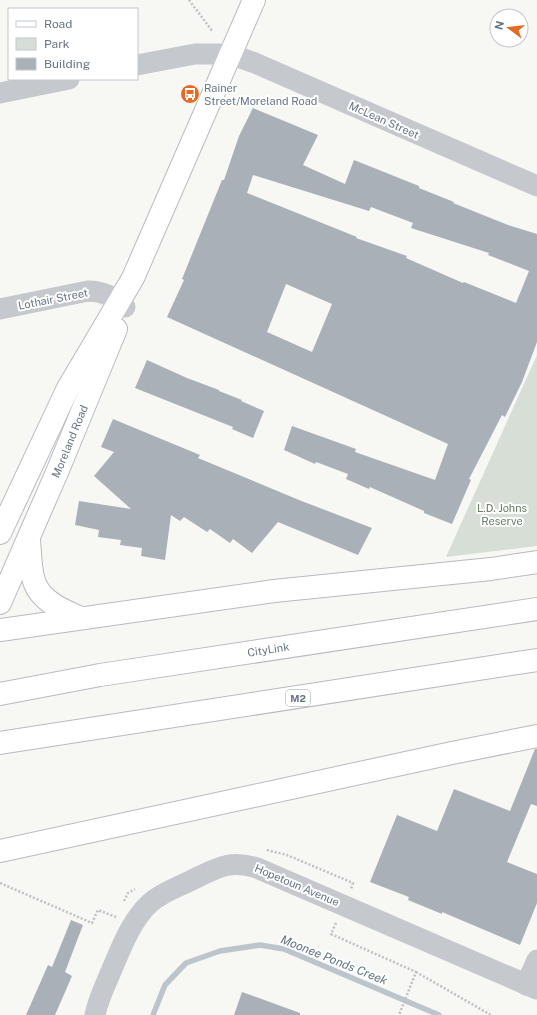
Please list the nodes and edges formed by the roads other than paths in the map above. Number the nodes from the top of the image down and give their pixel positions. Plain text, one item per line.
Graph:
1 (254, 0) edge
2 (230, 54) junction
3 (138, 65) edge
4 (65, 80) edge
5 (0, 93) edge
6 (537, 186) edge
7 (123, 304) junction
8 (0, 309) edge
9 (0, 533) edge
10 (29, 538) junction
11 (537, 562) edge
12 (0, 603) edge
13 (537, 609) edge
14 (81, 618) junction
15 (0, 630) edge
16 (537, 660) edge
17 (0, 694) edge
18 (537, 736) edge
19 (0, 743) edge
20 (0, 851) edge
21 (537, 960) edge
22 (532, 987) edge
23 (95, 1015) edge

1 - 2 main road, Moreland Road
2 - 3 street, McLean Street
2 - 6 street, McLean Street
2 - 7 main road, Moreland Road
4 - 5 street
7 - 8 street, Lothair Street
7 - 9 main road, Moreland Road
7 - 10 main road, Moreland Road
10 - 12 main road, Moreland Road
10 - 14 main road
11 - 14 main road
13 - 17 main road, CityLink
14 - 15 main road
16 - 19 main road, M2
18 - 20 main road
21 - 22 street
22 - 23 street, Hopetoun Avenue

